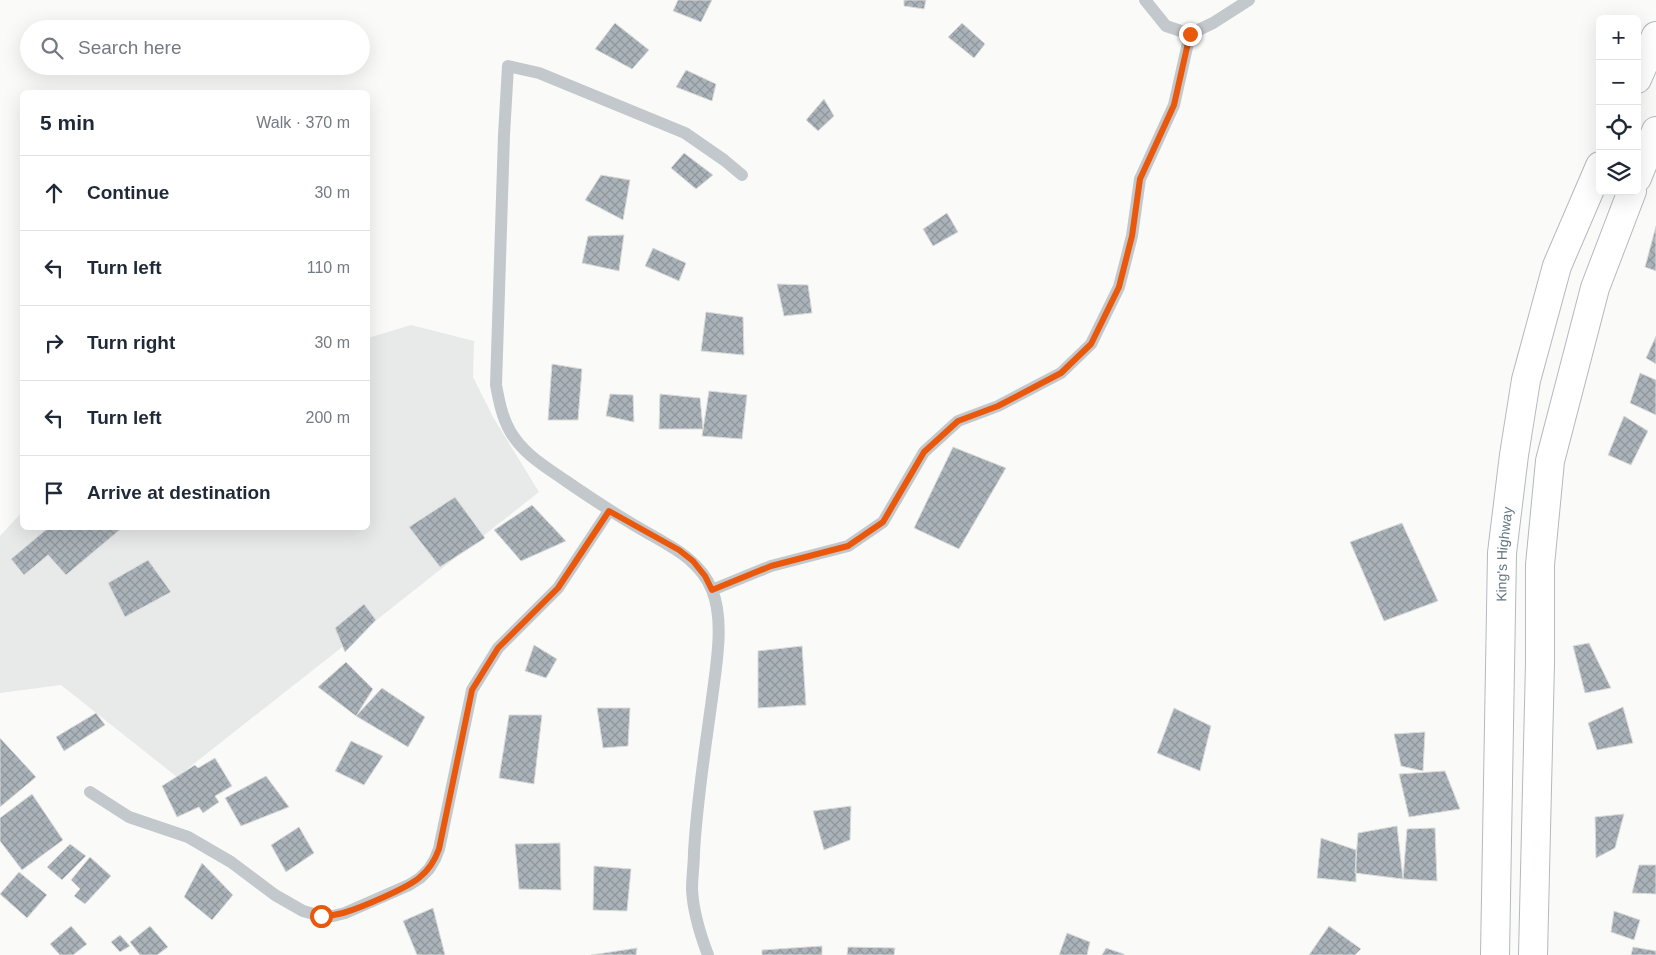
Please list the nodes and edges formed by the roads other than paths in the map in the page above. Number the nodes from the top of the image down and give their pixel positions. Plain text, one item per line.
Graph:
1 (1145, 0) edge
2 (1249, 0) edge
3 (1190, 34) junction
4 (1656, 36) edge
5 (1641, 70) edge
6 (1656, 131) edge
7 (1641, 168) edge
8 (742, 175) dead end
9 (1596, 176) edge
10 (1630, 195) edge
11 (609, 511) junction
12 (712, 590) junction
13 (90, 792) dead end
14 (708, 955) edge
15 (1495, 955) edge
16 (1533, 955) edge

1 - 3 lane
2 - 3 lane
3 - 12 lane
4 - 5 highway
6 - 7 highway
8 - 11 lane
9 - 15 highway, King's Highway
10 - 16 highway
11 - 12 lane
11 - 13 lane
12 - 14 lane

